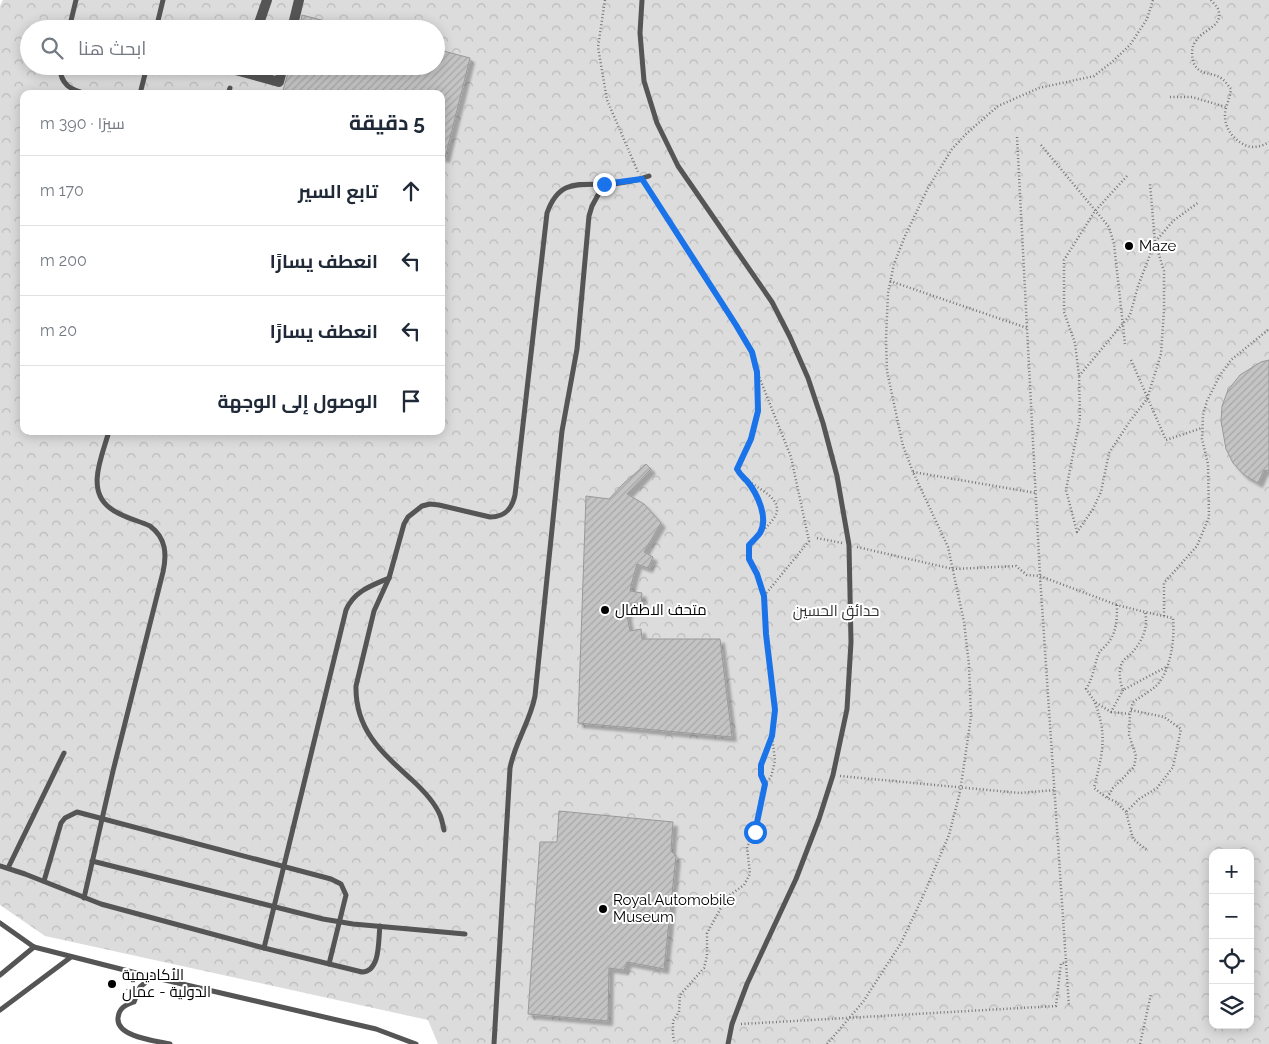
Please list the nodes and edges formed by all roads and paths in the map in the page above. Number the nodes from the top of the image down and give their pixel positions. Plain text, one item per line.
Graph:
1 (76, 0) edge
2 (163, 0) edge
3 (267, 0) edge
4 (299, 0) edge
5 (605, 0) edge
6 (642, 0) edge
7 (1153, 0) edge
8 (1211, 0) edge
9 (71, 20) edge
10 (158, 20) edge
11 (260, 20) edge
12 (294, 20) edge
13 (61, 75) edge
14 (145, 75) edge
15 (254, 75) edge
16 (281, 75) edge
17 (73, 90) edge
18 (141, 90) edge
19 (1170, 97) dead end
20 (1226, 107) junction
21 (1017, 137) dead end
22 (1269, 142) edge
23 (1041, 145) dead end
24 (649, 176) dead end
25 (1127, 176) dead end
26 (642, 179) junction
27 (604, 184) junction
28 (1150, 184) dead end
29 (1199, 202) dead end
30 (1095, 210) junction
31 (1155, 242) junction
32 (890, 281) junction
33 (1122, 324) junction
34 (1027, 328) junction
35 (1269, 329) edge
36 (1125, 344) dead end
37 (1131, 360) dead end
38 (757, 372) junction
39 (1079, 376) junction
40 (1147, 399) junction
41 (1202, 428) junction
42 (108, 435) edge
43 (913, 472) junction
44 (746, 480) junction
45 (1036, 492) junction
46 (761, 532) junction
47 (817, 538) dead end
48 (849, 545) junction
49 (953, 569) junction
50 (1040, 576) junction
51 (389, 578) junction
52 (764, 596) junction
53 (1117, 605) junction
54 (1145, 612) junction
55 (1164, 616) junction
56 (1168, 666) junction
57 (1123, 690) junction
58 (1095, 702) junction
59 (1111, 712) junction
60 (1130, 712) junction
61 (772, 736) junction
62 (64, 754) dead end
63 (833, 775) junction
64 (765, 784) junction
65 (960, 788) junction
66 (1055, 790) junction
67 (1107, 798) junction
68 (1126, 812) junction
69 (102, 818) junction
70 (444, 830) dead end
71 (1148, 851) dead end
72 (92, 861) junction
73 (0, 866) edge
74 (284, 866) junction
75 (8, 868) junction
76 (44, 881) junction
77 (84, 898) junction
78 (274, 906) junction
79 (340, 922) junction
80 (0, 923) edge
81 (380, 926) junction
82 (464, 934) dead end
83 (34, 947) junction
84 (264, 948) junction
85 (71, 957) junction
86 (1066, 963) junction
87 (329, 964) junction
88 (2, 971) edge
89 (152, 976) junction
90 (1151, 994) dead end
91 (1069, 1007) dead end
92 (0, 1010) edge
93 (849, 1019) junction
94 (732, 1024) junction
95 (170, 1044) edge
96 (416, 1044) edge
97 (494, 1044) edge
98 (675, 1044) edge
99 (728, 1044) edge
100 (827, 1044) edge
101 (1140, 1044) edge

1 - 9 lane
2 - 10 lane
3 - 11 street
4 - 12 street
5 - 26 path
6 - 48 lane
7 - 32 path
8 - 20 path
13 - 17 lane
14 - 18 lane
15 - 16 street
19 - 20 path
20 - 22 path
21 - 34 path
23 - 30 path
24 - 26 lane
25 - 30 path
26 - 27 lane
26 - 38 path
27 - 51 lane
27 - 97 lane
28 - 31 path
29 - 31 path
30 - 33 path
30 - 39 path
31 - 33 path
31 - 40 path
32 - 34 path
32 - 43 path
33 - 36 path
33 - 39 path
34 - 45 path
35 - 41 path
37 - 40 path
38 - 44 path
38 - 52 path
39 - 40 path
40 - 41 path
41 - 55 path
42 - 69 lane
43 - 45 path
43 - 49 path
44 - 46 path
44 - 46 path
45 - 50 path
46 - 52 path
47 - 48 path
48 - 49 path
48 - 63 lane
49 - 50 path
49 - 65 path
50 - 53 path
50 - 66 path
51 - 70 lane
51 - 74 lane
52 - 61 path
53 - 54 path
53 - 58 path
54 - 55 path
54 - 57 path
55 - 56 path
56 - 57 path
56 - 60 path
57 - 59 path
58 - 59 path
58 - 67 path
59 - 60 path
60 - 67 path
60 - 68 path
61 - 64 path
61 - 64 path
62 - 75 lane
63 - 65 path
63 - 94 lane
64 - 98 path
65 - 66 path
65 - 93 path
66 - 86 path
67 - 68 path
68 - 71 path
69 - 72 lane
69 - 74 lane
69 - 76 lane
72 - 77 lane
72 - 78 lane
73 - 75 lane
74 - 78 lane
74 - 79 lane
75 - 76 lane
76 - 77 lane
77 - 84 lane
78 - 79 lane
78 - 84 lane
79 - 81 lane
79 - 87 lane
80 - 83 lane
81 - 82 lane
81 - 87 lane
83 - 85 lane
83 - 88 lane
84 - 87 lane
85 - 89 lane
85 - 92 lane
86 - 91 path
86 - 93 path
89 - 95 lane
89 - 96 lane
90 - 101 path
93 - 94 path
93 - 100 path
94 - 99 lane

